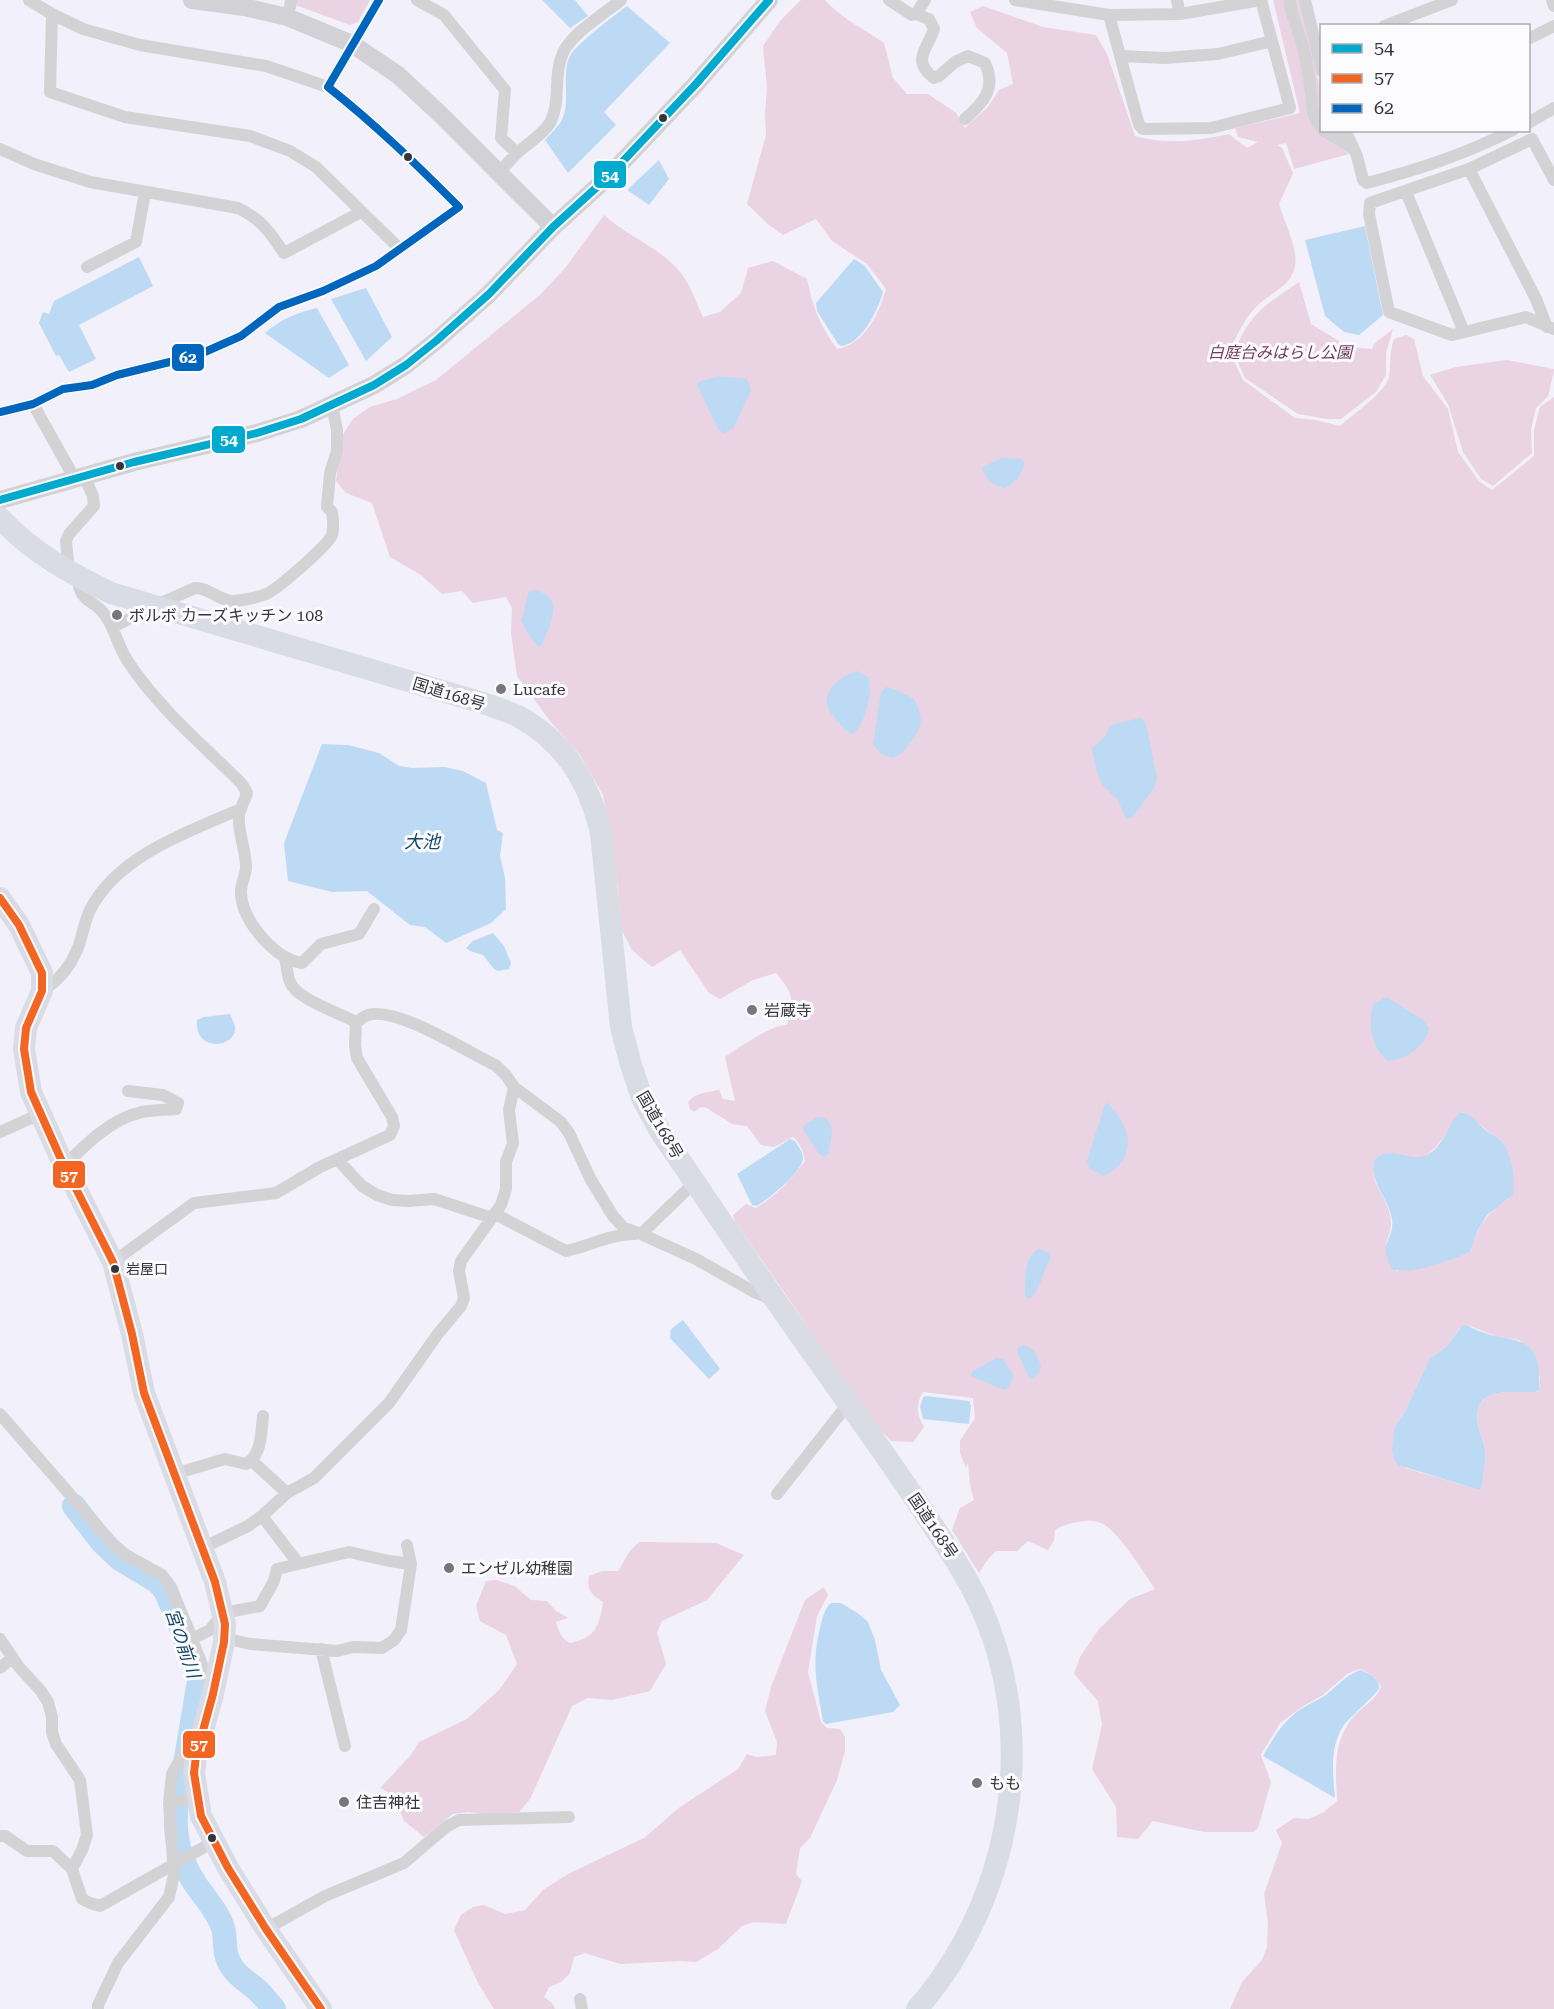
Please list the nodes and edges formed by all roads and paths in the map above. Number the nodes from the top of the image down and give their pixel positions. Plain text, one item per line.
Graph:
1 (29, 0) edge
2 (192, 0) edge
3 (379, 0) edge
4 (417, 0) edge
5 (621, 0) edge
6 (769, 0) edge
7 (889, 0) edge
8 (925, 0) edge
9 (1015, 0) edge
10 (1177, 0) edge
11 (1290, 0) edge
12 (1305, 0) edge
13 (1452, 0) edge
14 (1552, 0) edge
15 (244, 4) edge
16 (1554, 6) edge
17 (52, 14) junction
18 (916, 14) junction
19 (1180, 14) junction
20 (1109, 15) junction
21 (1389, 24) edge
22 (1554, 26) edge
23 (1530, 38) edge
24 (1272, 41) junction
25 (1318, 43) edge
26 (352, 44) junction
27 (1120, 56) junction
28 (328, 87) junction
29 (1554, 108) edge
30 (1317, 112) edge
31 (965, 119) dead end
32 (1530, 122) edge
33 (1320, 126) edge
34 (1328, 132) edge
35 (1346, 132) edge
36 (1508, 132) edge
37 (1353, 148) junction
38 (0, 149) edge
39 (517, 153) junction
40 (1469, 169) junction
41 (499, 172) junction
42 (1554, 180) edge
43 (145, 192) junction
44 (1406, 192) junction
45 (361, 212) junction
46 (554, 227) junction
47 (400, 249) junction
48 (87, 267) dead end
49 (1551, 328) edge
50 (1464, 332) junction
51 (33, 404) junction
52 (332, 405) junction
53 (0, 412) edge
54 (80, 477) junction
55 (0, 500) edge
56 (0, 518) edge
57 (73, 574) junction
58 (154, 606) junction
59 (113, 627) junction
60 (241, 809) junction
61 (0, 898) edge
62 (374, 909) dead end
63 (285, 958) junction
64 (42, 990) junction
65 (356, 1022) junction
66 (514, 1087) junction
67 (128, 1091) dead end
68 (40, 1114) junction
69 (0, 1132) edge
70 (337, 1159) junction
71 (64, 1166) junction
72 (695, 1182) junction
73 (493, 1216) junction
74 (640, 1234) junction
75 (113, 1262) junction
76 (776, 1301) junction
77 (848, 1404) junction
78 (0, 1414) edge
79 (263, 1416) dead end
80 (252, 1461) junction
81 (174, 1474) junction
82 (287, 1493) junction
83 (777, 1494) dead end
84 (262, 1516) junction
85 (407, 1545) dead end
86 (202, 1548) junction
87 (298, 1563) junction
88 (411, 1564) junction
89 (223, 1613) junction
90 (224, 1638) junction
91 (0, 1639) edge
92 (192, 1639) junction
93 (321, 1649) junction
94 (12, 1658) junction
95 (0, 1668) edge
96 (213, 1694) junction
97 (208, 1716) junction
98 (345, 1746) dead end
99 (196, 1797) junction
100 (169, 1803) junction
101 (569, 1817) dead end
102 (0, 1836) edge
103 (213, 1842) junction
104 (173, 1864) junction
105 (72, 1869) junction
106 (266, 1929) junction
107 (98, 2009) edge
108 (321, 2009) edge
109 (917, 2009) edge

1 - 17 street
2 - 15 street
3 - 26 street
4 - 39 street
5 - 39 street
6 - 46 street
7 - 18 street
8 - 18 street
9 - 20 street
10 - 19 street
11 - 30 street
12 - 25 street
13 - 21 street
14 - 16 street
15 - 26 street
17 - 28 street
17 - 45 street
18 - 31 street
19 - 20 street
19 - 24 street
20 - 27 street
22 - 23 street
24 - 27 street
24 - 27 street
26 - 28 street
26 - 41 street
28 - 47 street
29 - 32 street
30 - 33 street
34 - 37 street
35 - 37 street
36 - 37 street
38 - 43 street
39 - 41 street
40 - 42 street
40 - 44 street
40 - 49 street
41 - 46 street
43 - 45 street
43 - 48 street
44 - 50 street
44 - 50 street
45 - 47 street
46 - 52 street
47 - 51 street
49 - 50 street
51 - 53 street
51 - 54 street
52 - 54 street
52 - 58 street
54 - 55 street
54 - 57 street
56 - 57 highway, 国道168号
57 - 58 highway, 国道168号
57 - 59 street
58 - 59 street
58 - 72 highway, 国道168号
59 - 60 street
60 - 63 street
60 - 64 street
61 - 64 highway
62 - 63 street
63 - 65 street
64 - 68 highway
65 - 66 street
65 - 70 street
66 - 73 street
66 - 74 street
67 - 71 street
68 - 69 street
68 - 71 highway
70 - 73 street
70 - 75 street
71 - 75 highway
72 - 74 street
72 - 76 highway, 国道168号
73 - 74 street
73 - 82 street
74 - 76 street
75 - 81 highway
76 - 77 highway, 国道168号
77 - 83 street
77 - 109 highway, 国道168号
78 - 92 street
79 - 80 street
80 - 81 street
80 - 82 street
81 - 86 highway
82 - 84 street
84 - 86 street
84 - 87 street
85 - 88 street
86 - 89 highway
87 - 88 street
87 - 89 street
88 - 93 street
89 - 90 highway
89 - 92 street
90 - 93 street
90 - 96 highway
91 - 94 street
92 - 96 street
93 - 98 street
94 - 95 street
94 - 105 street
96 - 97 highway
97 - 99 highway
97 - 100 street
99 - 100 street
99 - 103 highway
100 - 104 street
101 - 106 street
102 - 105 street
103 - 104 street
103 - 106 highway
104 - 105 street
104 - 107 street
106 - 108 highway

